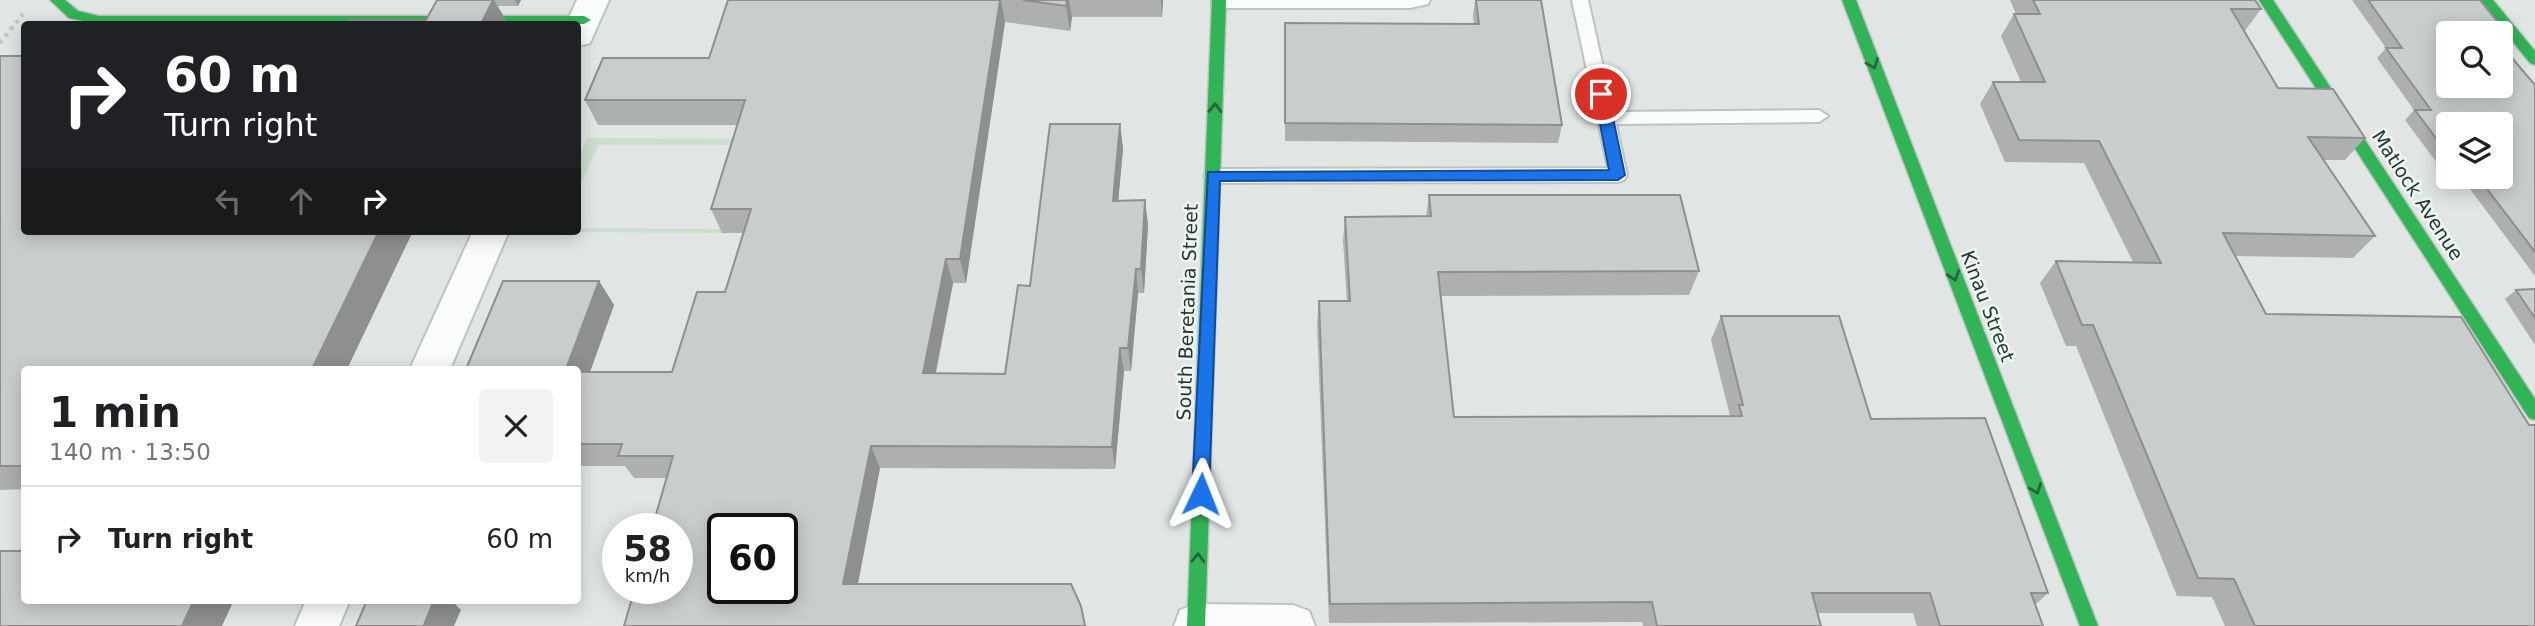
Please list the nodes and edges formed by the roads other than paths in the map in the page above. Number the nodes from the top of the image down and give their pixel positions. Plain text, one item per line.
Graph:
1 (57, 0) edge
2 (1422, 0) edge
3 (1580, 0) edge
4 (1849, 0) edge
5 (2266, 0) edge
6 (2486, 0) edge
7 (1218, 2) edge
8 (585, 18) edge
9 (2535, 60) edge
10 (1819, 116) dead end
11 (1606, 118) junction
12 (1213, 176) junction
13 (489, 235) edge
14 (431, 366) edge
15 (2535, 414) edge
16 (326, 604) edge
17 (1196, 625) edge
18 (317, 626) edge
19 (1293, 626) edge
20 (2089, 626) edge

1 - 8 main road
2 - 7 lane
3 - 11 lane
4 -> 20 main road, Kinau Street
5 - 15 main road, Matlock Avenue
6 - 9 main road
12 -> 7 main road, South Beretania Street
10 - 11 lane
11 - 12 lane
17 -> 12 main road, South Beretania Street
13 - 14 street
16 - 18 street
17 - 19 street

